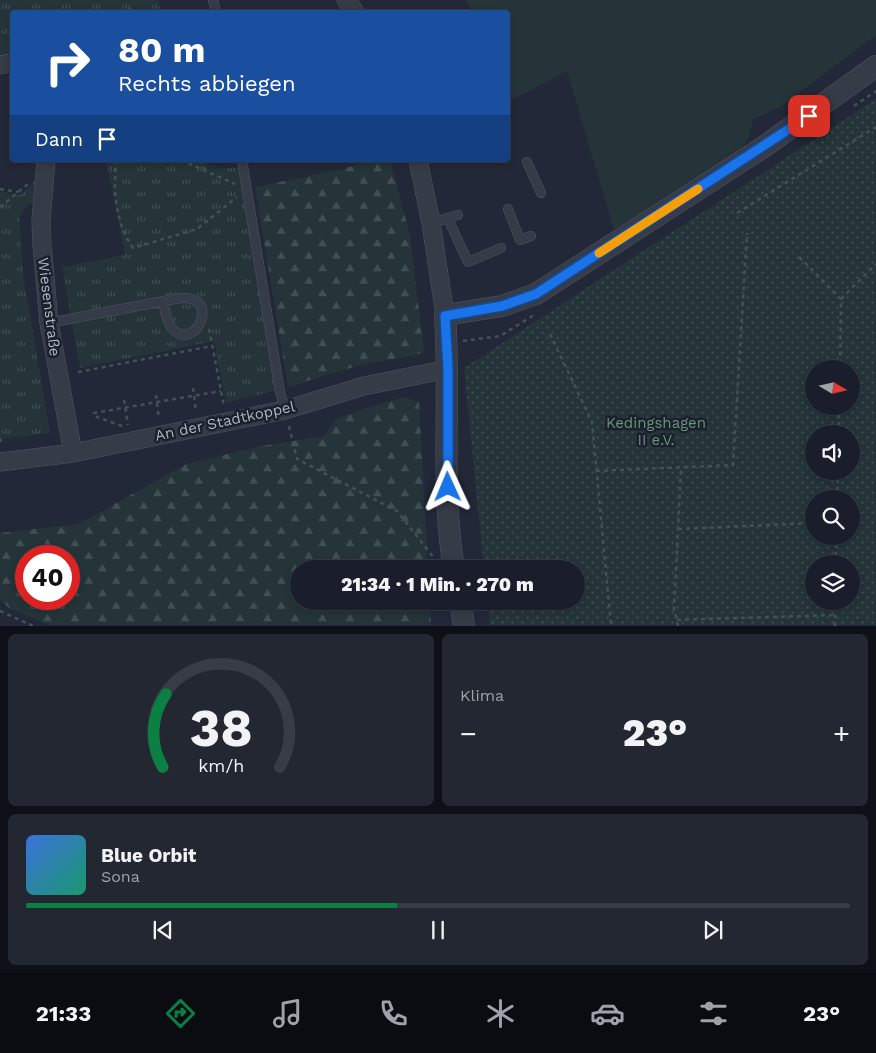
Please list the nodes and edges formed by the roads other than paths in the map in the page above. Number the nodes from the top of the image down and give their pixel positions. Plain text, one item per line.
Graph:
1 (876, 66) edge
2 (46, 162) edge
3 (242, 162) edge
4 (419, 162) edge
5 (527, 162) dead end
6 (541, 193) dead end
7 (508, 209) dead end
8 (458, 215) dead end
9 (440, 221) junction
10 (531, 236) dead end
11 (501, 248) dead end
12 (164, 301) junction
13 (445, 316) junction
14 (49, 323) junction
15 (448, 369) junction
16 (286, 410) junction
17 (73, 453) junction
18 (0, 462) edge
19 (446, 560) edge
20 (461, 610) edge
21 (464, 626) edge

1 - 13 street
2 - 14 street, Wiesenstraße
3 - 16 lane
4 - 9 street
5 - 6 lane
7 - 10 lane
8 - 9 lane
9 - 11 lane
9 - 13 street
12 - 12 lane
12 - 14 lane
13 - 15 street
14 - 17 street, Wiesenstraße
15 - 16 street, An der Stadtkoppel
15 - 19 street
16 - 17 street, An der Stadtkoppel
17 - 18 street, An der Stadtkoppel
20 - 21 street

